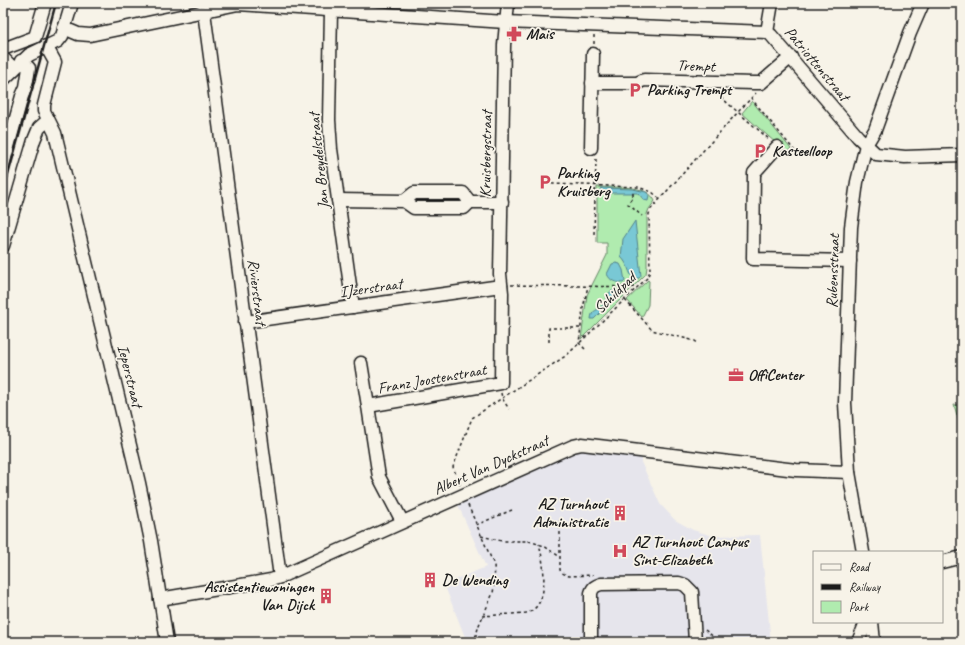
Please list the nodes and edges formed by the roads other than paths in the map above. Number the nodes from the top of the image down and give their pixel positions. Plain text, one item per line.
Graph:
1 (45, 3) edge
2 (72, 3) edge
3 (508, 3) edge
4 (772, 3) edge
5 (923, 3) edge
6 (330, 10) junction
7 (204, 12) junction
8 (505, 22) junction
9 (64, 28) junction
10 (767, 32) junction
11 (46, 46) junction
12 (3, 49) edge
13 (593, 54) road end
14 (790, 57) junction
15 (3, 58) edge
16 (18, 65) junction
17 (3, 80) edge
18 (592, 83) junction
19 (48, 120) junction
20 (866, 145) junction
21 (777, 147) road end
22 (592, 148) road end
23 (962, 155) edge
24 (3, 164) edge
25 (338, 200) junction
26 (502, 202) junction
27 (3, 246) edge
28 (850, 261) junction
29 (501, 286) junction
30 (353, 307) junction
31 (245, 322) junction
32 (361, 364) dead end
33 (501, 383) joint
34 (368, 406) junction
35 (849, 472) junction
36 (402, 521) junction
37 (863, 551) edge
38 (962, 557) edge
39 (943, 562) edge
40 (280, 577) junction
41 (160, 599) junction
42 (866, 623) edge
43 (872, 623) edge
44 (167, 642) edge
45 (591, 642) edge
46 (695, 642) edge
47 (858, 642) edge
48 (874, 642) edge

1 - 12 street
2 - 9 street
3 - 8 street, Kruisbergstraat
4 - 10 street
5 - 20 street, Rubensstraat
6 - 7 street, Patriottenstraat
6 - 8 street, Patriottenstraat
6 - 25 street, Jan Breydelstraat
7 - 9 street, Patriottenstraat
7 - 31 street, Rivierstraat
8 - 10 street, Patriottenstraat
8 - 26 street, Kruisbergstraat
9 - 11 street
10 - 14 street, Patriottenstraat
11 - 16 street
11 - 19 street, Ieperstraat
13 - 18 street
14 - 18 street, Trempt
14 - 20 street, Patriottenstraat
15 - 16 street
16 - 17 street
16 - 24 street
18 - 22 street
19 - 27 street
19 - 41 street, Ieperstraat
20 - 23 street, Patriottenstraat
20 - 28 street, Rubensstraat
21 - 28 street
25 - 26 street
25 - 30 street, Jan Breydelstraat
26 - 29 street, Kruisbergstraat
28 - 35 street, Rubensstraat
29 - 30 street, IJzerstraat
29 - 33 street, Kruisbergstraat
30 - 31 street, IJzerstraat
31 - 40 street, Rivierstraat
32 - 34 street, Franz Joostenstraat
33 - 34 street, Franz Joostenstraat
34 - 36 street, Franz Joostenstraat
35 - 36 street, Albert Van Dyckstraat
35 - 37 street, Rubensstraat
36 - 40 street, Albert Van Dyckstraat
38 - 39 street
40 - 41 street, Albert Van Dyckstraat
41 - 44 street, Ieperstraat
42 - 47 street
43 - 48 street
45 - 46 street

